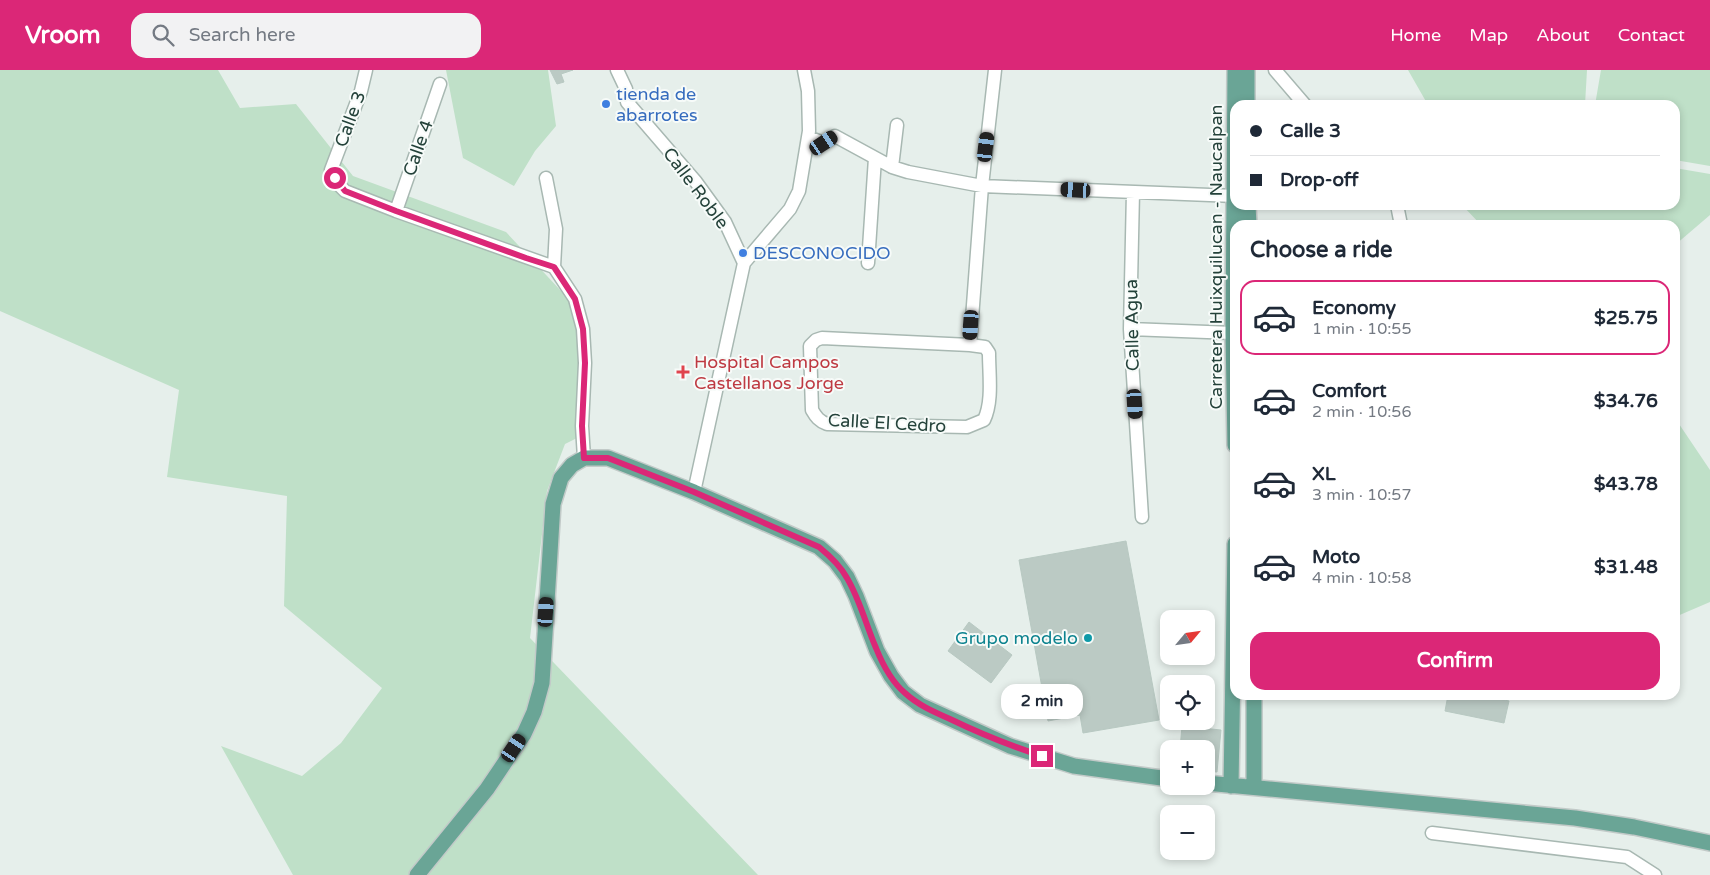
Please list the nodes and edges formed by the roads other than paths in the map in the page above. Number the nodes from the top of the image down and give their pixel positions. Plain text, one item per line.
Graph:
1 (366, 70) edge
2 (617, 70) edge
3 (804, 70) edge
4 (995, 70) edge
5 (1234, 70) edge
6 (1247, 70) edge
7 (1275, 70) edge
8 (440, 84) dead end
9 (1234, 100) edge
10 (1247, 100) edge
11 (1302, 100) edge
12 (897, 125) dead end
13 (808, 137) junction
14 (875, 158) junction
15 (892, 167) junction
16 (546, 178) dead end
17 (982, 186) junction
18 (1133, 192) junction
19 (1230, 196) edge
20 (396, 211) junction
21 (744, 263) junction
22 (868, 263) dead end
23 (554, 267) junction
24 (1130, 329) junction
25 (1230, 334) edge
26 (970, 345) junction
27 (584, 458) junction
28 (694, 492) junction
29 (1142, 517) dead end
30 (1233, 700) edge
31 (1254, 700) edge
32 (1160, 778) edge
33 (1215, 784) edge
34 (1232, 786) junction
35 (1254, 787) junction
36 (1432, 833) dead end
37 (1710, 843) edge
38 (416, 875) edge
39 (1655, 875) edge

1 - 20 street, Calle 3
2 - 21 street, Calle Roble
3 - 13 street
4 - 17 street
5 - 9 main road, Carretera Huixquilucan - Naucalpan
6 - 10 main road, Carretera Huixquilucan - Naucalpan
7 - 11 street
8 - 20 street, Calle 4
12 - 15 street
13 - 14 street
13 - 21 street
14 - 15 street
14 - 22 street
15 - 17 street
16 - 23 street
17 - 18 street
17 - 26 street
18 - 19 street
18 - 24 street, Calle Agua
20 - 23 street, Calle 3
21 - 28 street
23 - 27 street
24 - 25 street
24 - 29 street, Calle Agua
26 - 26 street, Calle El Cedro
27 - 28 main road
27 - 38 main road
28 - 32 main road
30 - 34 main road
31 - 35 main road
33 - 34 main road
34 - 35 main road
35 - 37 main road
36 - 39 street

